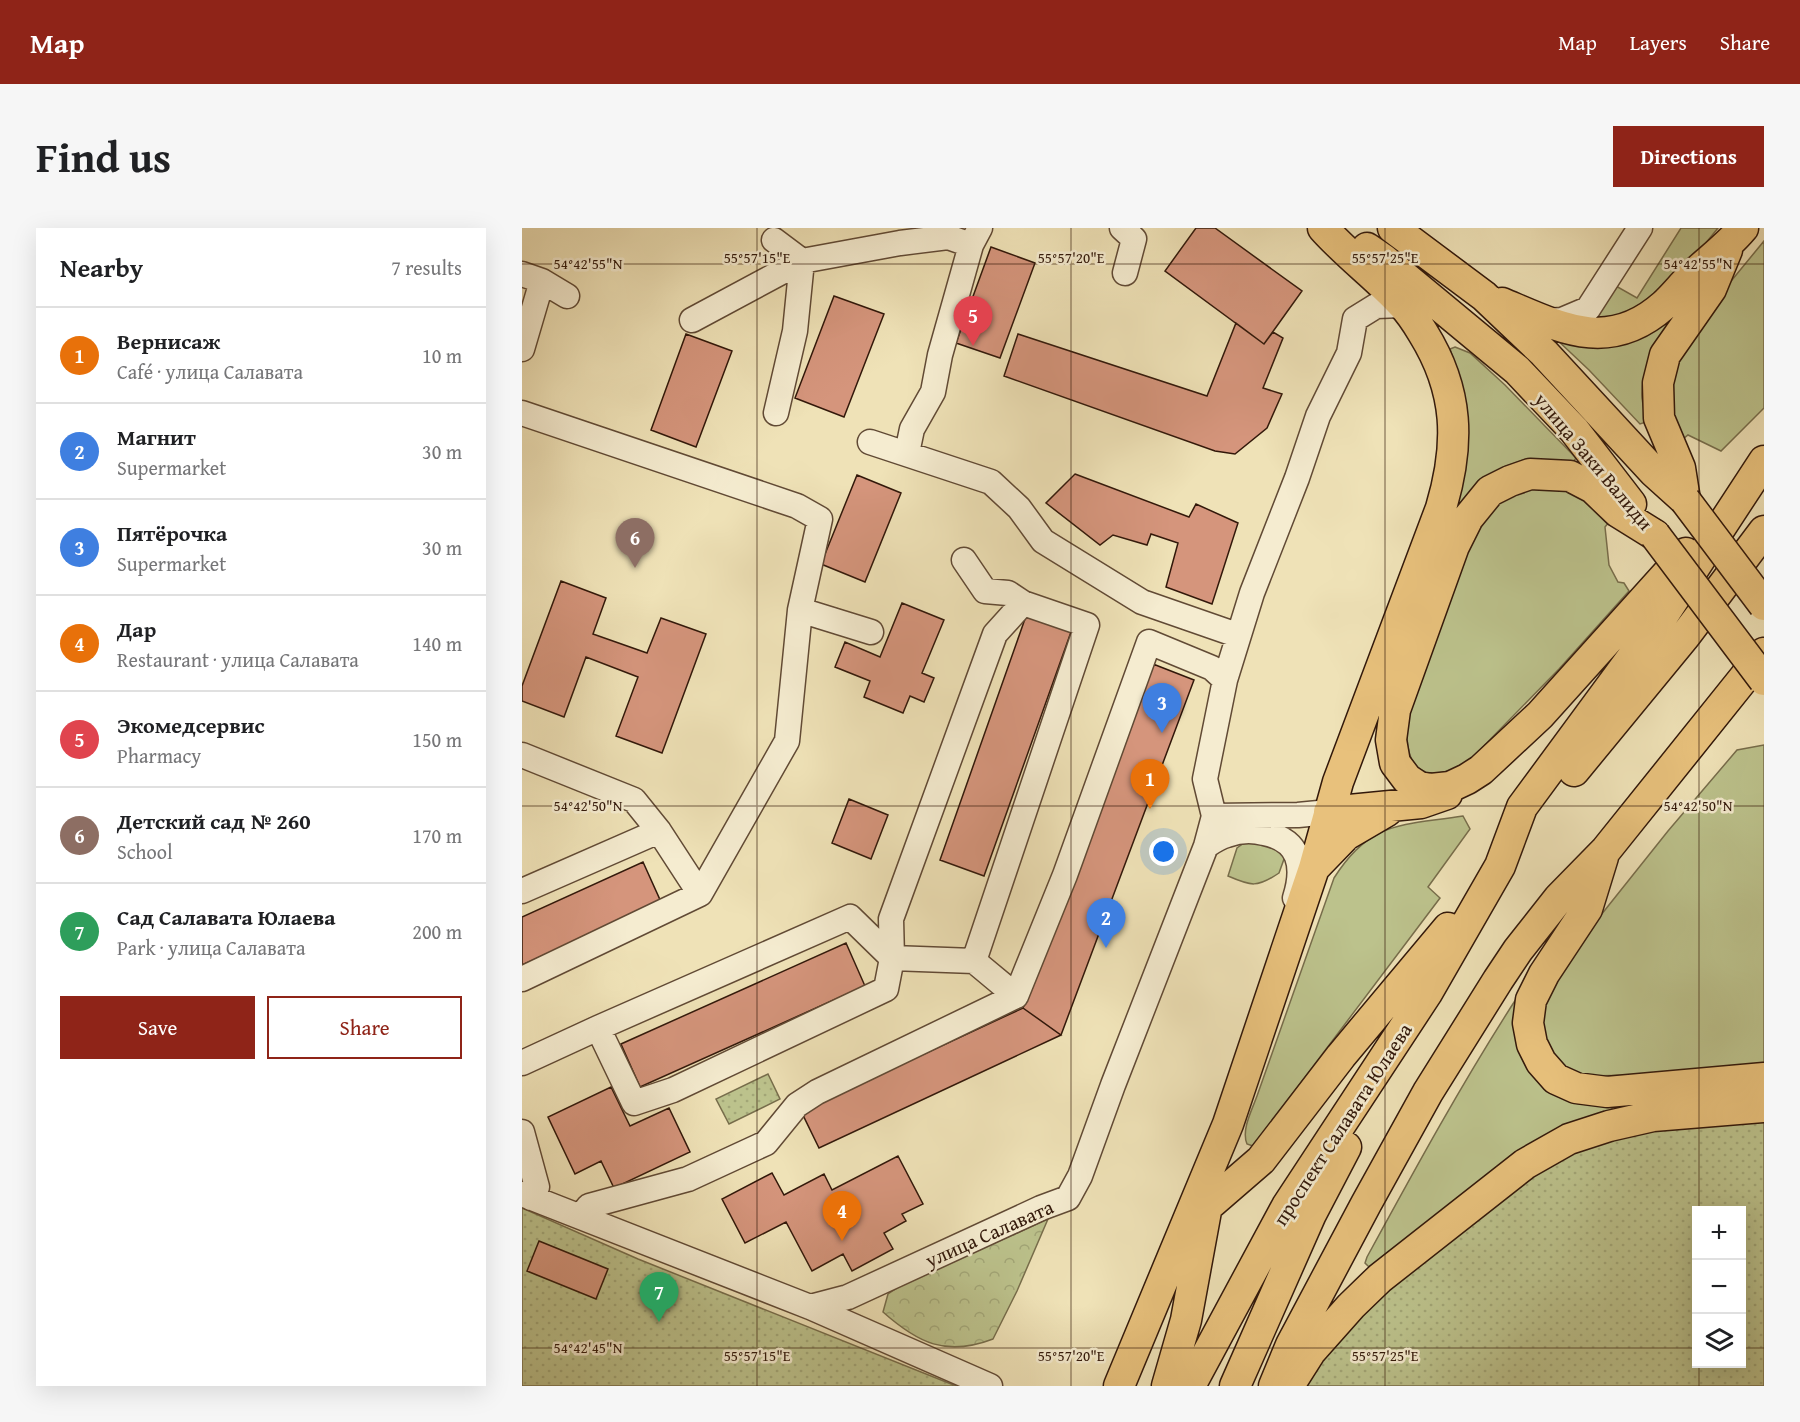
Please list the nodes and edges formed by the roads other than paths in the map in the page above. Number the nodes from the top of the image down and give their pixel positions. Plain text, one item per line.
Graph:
1 (1122, 228) edge
2 (1323, 228) edge
3 (1337, 228) edge
4 (1393, 228) edge
5 (1640, 228) edge
6 (1737, 235) edge
7 (976, 237) edge
8 (774, 240) dead end
9 (801, 261) junction
10 (1125, 273) dead end
11 (532, 278) edge
12 (567, 296) dead end
13 (1484, 296) junction
14 (1403, 305) junction
15 (692, 320) dead end
16 (1545, 321) junction
17 (522, 349) edge
18 (522, 413) edge
19 (776, 413) dead end
20 (870, 442) dead end
21 (907, 453) junction
22 (1663, 462) junction
23 (1760, 469) edge
24 (1623, 506) junction
25 (1764, 531) edge
26 (964, 560) dead end
27 (1023, 603) junction
28 (1764, 604) edge
29 (800, 610) junction
30 (871, 632) dead end
31 (1238, 635) junction
32 (1764, 653) edge
33 (1225, 680) junction
34 (1764, 680) edge
35 (522, 755) edge
36 (1467, 779) junction
37 (1400, 805) junction
38 (1329, 812) junction
39 (1214, 816) junction
40 (659, 831) junction
41 (1206, 846) junction
42 (1606, 850) junction
43 (1500, 866) junction
44 (1314, 868) junction
45 (522, 891) edge
46 (700, 894) junction
47 (1287, 952) junction
48 (892, 958) junction
49 (974, 961) junction
50 (522, 979) edge
51 (1427, 993) junction
52 (1016, 996) junction
53 (597, 1028) junction
54 (522, 1063) edge
55 (1764, 1078) edge
56 (1764, 1107) edge
57 (522, 1132) edge
58 (526, 1196) edge
59 (581, 1216) junction
60 (1195, 1218) junction
61 (810, 1307) junction
62 (990, 1386) edge
63 (1119, 1386) edge
64 (1167, 1386) edge
65 (1190, 1386) edge
66 (1235, 1386) edge
67 (1274, 1386) edge
68 (1288, 1386) edge

1 - 10 street
2 - 14 main road
3 - 24 main road, улица Заки Валиди
4 - 13 main road, улица Заки Валиди
5 - 16 street
6 - 16 main road
6 - 22 main road
7 - 9 street
7 - 21 street
8 - 9 street
9 - 15 street
9 - 19 street
11 - 12 street
11 - 17 street
13 - 16 main road
13 - 22 main road, улица Заки Валиди
14 - 31 street
14 - 38 main road
18 - 29 street
20 - 21 street
21 - 31 street
22 - 28 main road, bridge
23 - 36 main road
23 - 43 main road
24 - 34 main road, bridge
24 - 36 main road
25 - 43 main road
26 - 27 street
27 - 48 street
27 - 49 street
29 - 30 street
29 - 46 street
31 - 33 street
32 - 42 main road
33 - 39 street
33 - 52 street
35 - 40 street
36 - 37 main road
37 - 38 main road
37 - 44 main road
38 - 39 street
38 - 44 main road
39 - 41 street, улица Салавата
40 - 45 street
40 - 46 street
41 - 47 street
41 - 61 street, улица Салавата
42 - 55 main road
42 - 67 main road
43 - 51 main road, проспект Салавата Юлаева
43 - 60 main road
44 - 47 main road
46 - 50 street
47 - 60 main road
48 - 49 street
48 - 53 street
48 - 53 street
49 - 52 street
51 - 65 main road, проспект Салавата Юлаева
51 - 66 main road
52 - 59 street
53 - 54 street
56 - 68 main road
57 - 58 street
58 - 59 street
59 - 61 street
60 - 63 main road
60 - 64 main road
61 - 62 street

